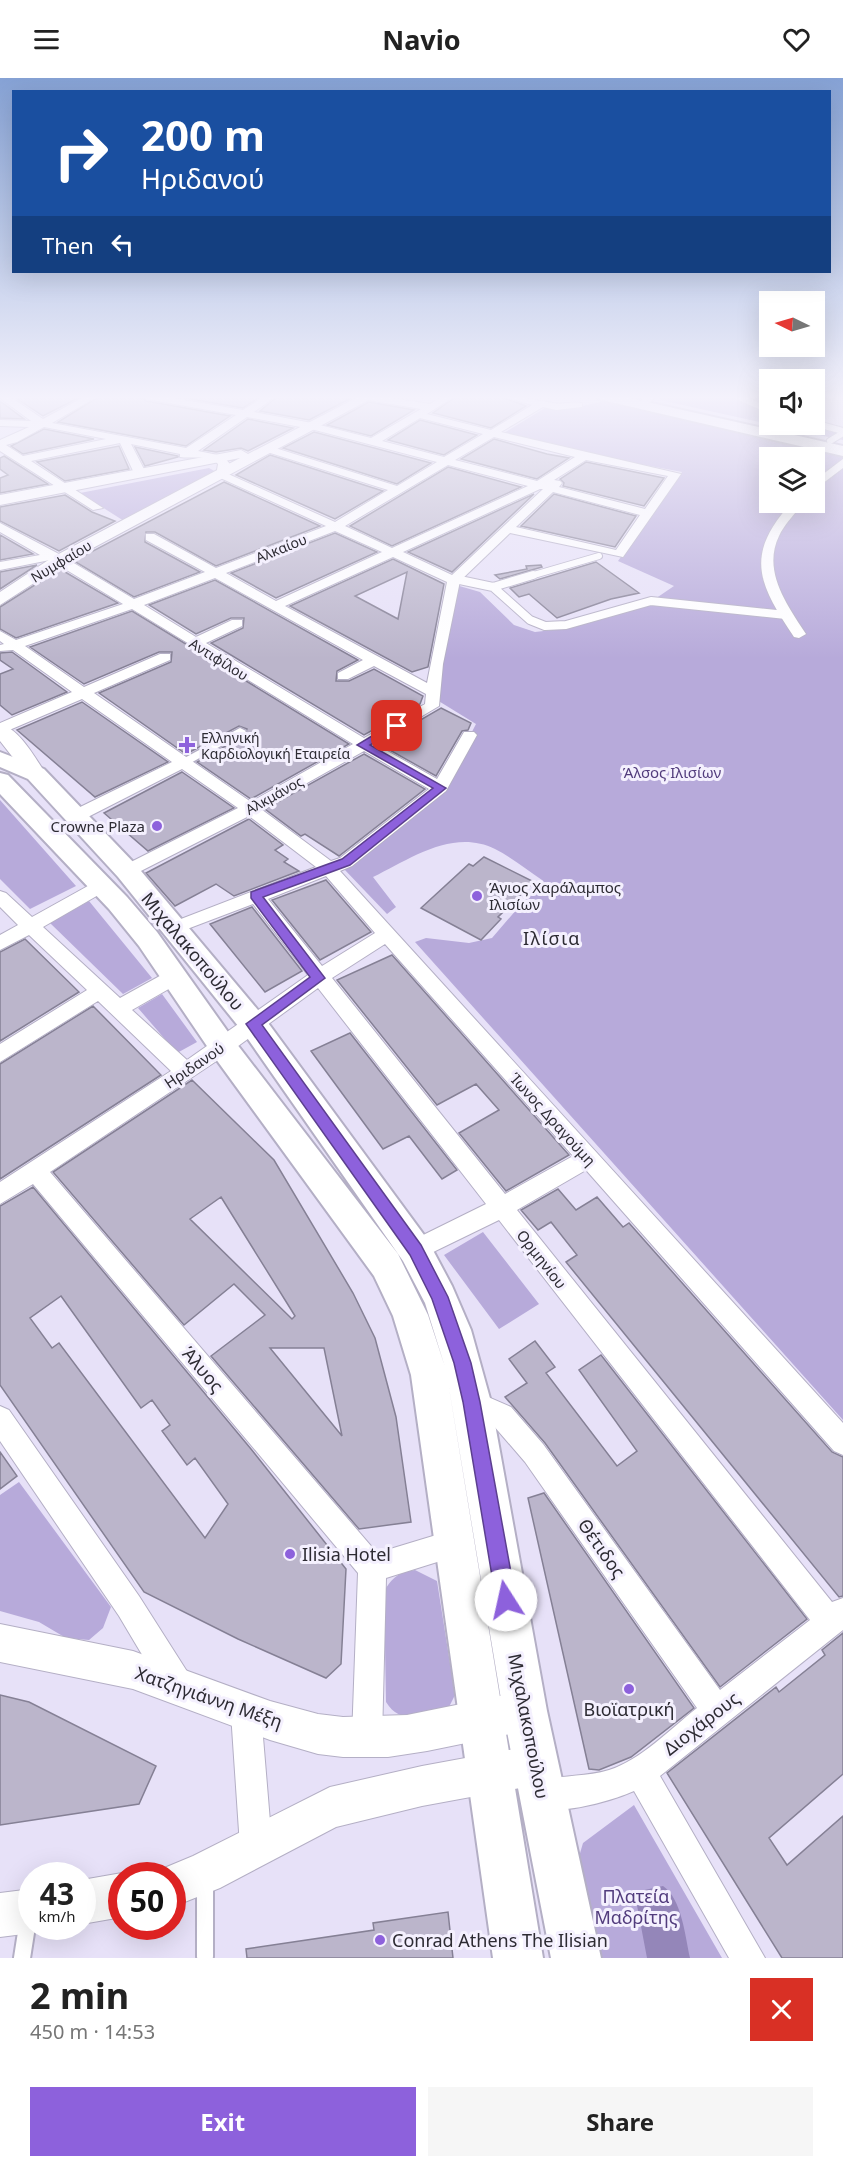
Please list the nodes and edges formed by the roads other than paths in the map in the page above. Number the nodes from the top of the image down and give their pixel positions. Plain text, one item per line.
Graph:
1 (56, 484) edge
2 (84, 484) edge
3 (188, 484) edge
4 (254, 484) edge
5 (379, 484) edge
6 (409, 484) edge
7 (527, 484) edge
8 (548, 484) edge
9 (668, 484) edge
10 (62, 488) junction
11 (543, 488) junction
12 (399, 490) junction
13 (0, 500) edge
14 (503, 502) junction
15 (97, 508) dead end
16 (527, 511) junction
17 (647, 513) junction
18 (789, 513) edge
19 (0, 526) edge
20 (337, 526) junction
21 (508, 530) junction
22 (150, 537) dead end
23 (392, 553) junction
24 (599, 556) dead end
25 (56, 558) junction
26 (0, 566) edge
27 (218, 573) junction
28 (454, 580) junction
29 (493, 587) junction
30 (0, 600) edge
31 (132, 605) junction
32 (277, 605) junction
33 (786, 615) junction
34 (237, 623) dead end
35 (799, 634) dead end
36 (0, 635) edge
37 (194, 643) junction
38 (15, 645) junction
39 (0, 650) edge
40 (165, 657) dead end
41 (372, 661) junction
42 (343, 676) dead end
43 (432, 692) junction
44 (85, 693) junction
45 (0, 729) edge
46 (240, 731) dead end
47 (469, 735) dead end
48 (362, 745) junction
49 (0, 759) edge
50 (183, 762) junction
51 (36, 774) junction
52 (0, 780) edge
53 (440, 788) junction
54 (250, 809) junction
55 (76, 816) junction
56 (327, 867) junction
57 (127, 871) junction
58 (101, 886) junction
59 (255, 895) junction
60 (0, 897) edge
61 (29, 927) junction
62 (174, 928) junction
63 (387, 934) junction
64 (0, 943) edge
65 (174, 977) junction
66 (318, 978) junction
67 (101, 990) junction
68 (119, 1008) junction
69 (253, 1024) junction
70 (223, 1047) junction
71 (0, 1054) edge
72 (185, 1071) junction
73 (588, 1158) junction
74 (35, 1170) junction
75 (0, 1194) edge
76 (501, 1208) junction
77 (415, 1250) junction
78 (472, 1402) junction
79 (0, 1419) edge
80 (843, 1442) edge
81 (456, 1543) junction
82 (372, 1568) junction
83 (836, 1617) edge
84 (0, 1643) edge
85 (177, 1684) junction
86 (525, 1711) junction
87 (717, 1711) junction
88 (246, 1713) junction
89 (480, 1721) junction
90 (367, 1738) junction
91 (640, 1772) junction
92 (491, 1774) junction
93 (539, 1780) junction
94 (256, 1846) junction
95 (189, 1880) edge
96 (21, 1940) edge
97 (205, 1956) dead end
98 (22, 1958) edge
99 (518, 1958) edge
100 (576, 1958) edge
101 (748, 1958) edge

1 - 10 street
2 - 10 street
3 - 25 street, Νυμφαίου
4 - 20 street
5 - 12 street
6 - 12 street, Αλκαίου
7 - 11 street
8 - 11 street
9 - 17 street
10 - 13 street
10 - 15 street
11 - 14 street
11 - 16 street
11 - 17 street
12 - 20 street, Αλκαίου
14 - 16 street
14 - 23 street
16 - 21 street
17 - 21 street
18 - 33 street
19 - 25 street, Αντιφίλου
20 - 23 street
20 - 27 street, Αλκαίου
21 - 28 street
22 - 27 street
23 - 28 street
23 - 32 street
24 - 29 lane
25 - 26 street
25 - 30 street, Νυμφαίου
25 - 31 street, Αντιφίλου
27 - 31 street, Αλκαίου
27 - 32 street
28 - 29 lane
28 - 43 street, Αλκμάνος
29 - 33 lane
31 - 37 street, Αντιφίλου
31 - 38 street, Αλκαίου
32 - 41 street
33 - 35 street
34 - 37 street
36 - 38 street, Ίωνος Δραγούμη
37 - 48 street, Αντιφίλου
38 - 39 street, Αλκαίου
38 - 44 street, Ίωνος Δραγούμη
40 - 44 street
41 - 42 street
41 - 43 street
43 - 48 street, Αλκμάνος
44 - 45 street
44 - 50 street, Ίωνος Δραγούμη
45 - 51 street, Μιχαλακοπούλου
46 - 50 street
47 - 53 street
48 - 53 street, Αντιφίλου
48 - 54 street, Αλκμάνος
49 - 51 main road, Μιχαλακοπούλου
50 - 54 street, Ίωνος Δραγούμη
50 - 55 street
51 - 55 main road, Μιχαλακοπούλου
52 - 58 main road, Μιχαλακοπούλου
53 - 56 street
54 - 56 street, Ίωνος Δραγούμη
54 - 57 street, Αλκμάνος
55 - 57 main road, Μιχαλακοπούλου
56 - 59 street
56 - 63 street, Ίωνος Δραγούμη
57 - 62 main road, Μιχαλακοπούλου
58 - 61 street
58 - 65 main road, Μιχαλακοπούλου
59 - 62 street
59 - 66 street, Ορμηνίου
60 - 61 street
61 - 64 street
61 - 67 street
62 - 69 main road, Μιχαλακοπούλου
63 - 66 street, Ηριδανού
63 - 73 street, Ίωνος Δραγούμη
65 - 68 street
65 - 70 main road, Μιχαλακοπούλου
66 - 69 street, Ηριδανού
66 - 76 street, Ορμηνίου
67 - 68 street
67 - 71 street
68 - 72 street
69 - 70 street, Ηριδανού
69 - 77 main road, Μιχαλακοπούλου
70 - 72 street, Ηριδανού
70 - 81 main road, Μιχαλακοπούλου
72 - 74 street, Ηριδανού
73 - 76 street
73 - 80 street, Ίωνος Δραγούμη
74 - 75 street, Ηριδανού
74 - 82 street, Άλυος
76 - 77 street
76 - 83 street, Ορμηνίου
77 - 78 main road, Μιχαλακοπούλου
78 - 86 main road, Μιχαλακοπούλου
78 - 87 street, Θέτιδος
79 - 85 street
81 - 82 street
81 - 89 main road, Μιχαλακοπούλου
82 - 90 street
83 - 87 street, Διοχάρους
84 - 85 street, Χατζηγιάννη Μέξη
85 - 88 street, Χατζηγιάννη Μέξη
86 - 89 street, Χατζηγιάννη Μέξη
86 - 93 main road, Μιχαλακοπούλου
87 - 91 street, Διοχάρους
88 - 90 street, Χατζηγιάννη Μέξη
88 - 94 street
89 - 90 street, Χατζηγιάννη Μέξη
89 - 92 main road, Μιχαλακοπούλου
91 - 93 street, Διοχάρους
91 - 101 street
92 - 93 street
92 - 94 street
92 - 99 main road, Μιχαλακοπούλου
93 - 100 main road, Μιχαλακοπούλου
94 - 95 street
95 - 97 lane
96 - 98 lane

